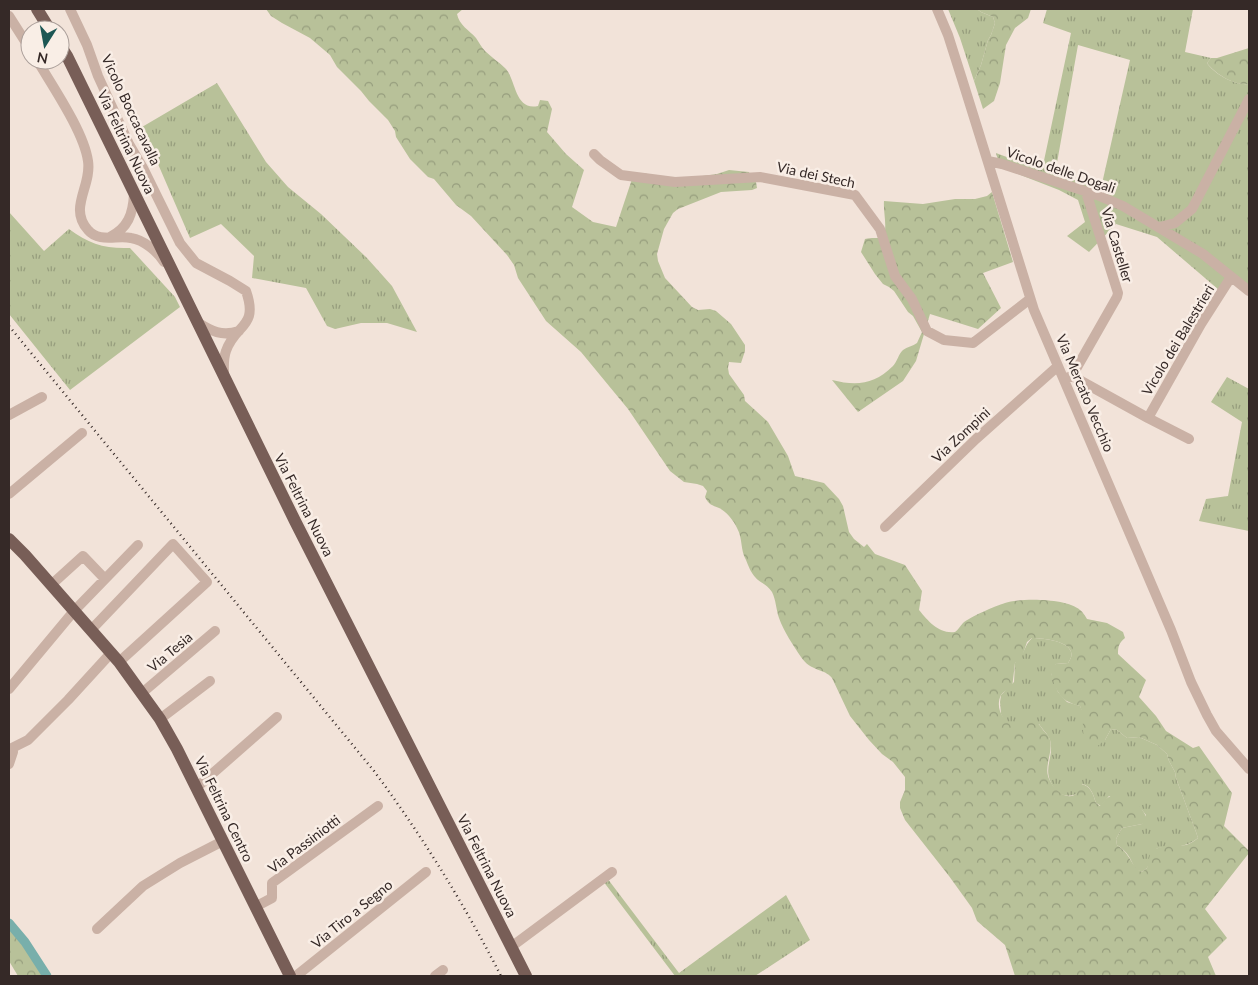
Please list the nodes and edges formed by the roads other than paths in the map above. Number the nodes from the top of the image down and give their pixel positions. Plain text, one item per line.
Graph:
1 (37, 9) edge
2 (70, 9) edge
3 (937, 9) edge
4 (9, 16) edge
5 (44, 20) edge
6 (20, 33) edge
7 (70, 62) edge
8 (43, 70) edge
9 (1249, 99) edge
10 (594, 154) dead end
11 (988, 161) junction
12 (1086, 192) junction
13 (134, 193) junction
14 (1160, 227) junction
15 (109, 238) junction
16 (1231, 277) junction
17 (178, 284) junction
18 (1249, 291) edge
19 (1030, 299) junction
20 (196, 321) junction
21 (240, 331) junction
22 (1058, 366) junction
23 (224, 378) junction
24 (1068, 378) junction
25 (42, 396) dead end
26 (9, 415) edge
27 (1148, 418) junction
28 (82, 433) dead end
29 (1189, 439) dead end
30 (9, 494) edge
31 (885, 527) dead end
32 (9, 539) edge
33 (138, 545) dead end
34 (105, 579) junction
35 (51, 585) junction
36 (74, 611) junction
37 (91, 630) junction
38 (215, 632) dead end
39 (115, 657) junction
40 (210, 681) dead end
41 (9, 689) edge
42 (142, 693) junction
43 (277, 717) dead end
44 (160, 719) junction
45 (10, 747) edge
46 (9, 764) edge
47 (1249, 769) edge
48 (196, 788) junction
49 (378, 806) dead end
50 (223, 841) junction
51 (426, 872) dead end
52 (612, 872) dead end
53 (255, 907) junction
54 (97, 929) dead end
55 (511, 947) junction
56 (290, 976) edge
57 (296, 976) edge
58 (526, 976) edge

1 - 5 main road
2 - 21 street, Vicolo Boccacavalla
3 - 11 street, Via Mercato Vecchio
4 - 6 street
7 - 13 main road, Via Feltrina Nuova
8 - 15 street
9 - 14 street
10 - 19 street, Via dei Stech
11 - 12 street, Vicolo delle Dogali
11 - 19 street, Via Mercato Vecchio
12 - 14 street, Vicolo delle Dogali
12 - 24 street, Via Casteller
13 - 15 street
13 - 17 main road, Via Feltrina Nuova
14 - 16 street, Vicolo delle Dogali
15 - 17 street
16 - 18 street, Vicolo delle Dogali
16 - 27 street, Vicolo dei Balestrieri
17 - 20 main road, Via Feltrina Nuova
19 - 22 street, Via Mercato Vecchio
20 - 21 street
20 - 23 main road, Via Feltrina Nuova
21 - 23 street, Vicolo Boccacavalla
22 - 24 street, Via Mercato Vecchio
22 - 31 street, Via Zompini
23 - 55 main road, Via Feltrina Nuova
24 - 27 street, Vicolo dei Balestrieri
24 - 47 street, Via Mercato Vecchio
25 - 26 street
27 - 29 street, Vicolo dei Balestrieri
28 - 30 street
32 - 35 main road, Via Feltrina Centro
33 - 34 street
34 - 35 street
34 - 36 street
35 - 36 main road, Via Feltrina Centro
36 - 37 main road, Via Feltrina Centro
36 - 41 street
37 - 39 main road, Via Feltrina Centro
37 - 39 street
38 - 42 street, Via Tesia
39 - 42 main road, Via Feltrina Centro
39 - 45 street
40 - 44 street
42 - 44 main road, Via Feltrina Centro
43 - 48 street
44 - 48 main road, Via Feltrina Centro
45 - 46 street
48 - 50 main road, Via Feltrina Centro
49 - 53 street, Via Passiniotti
50 - 53 main road, Via Feltrina Centro
50 - 54 street
51 - 57 street, Via Tiro a Segno
52 - 55 street
53 - 56 main road, Via Feltrina Centro
55 - 58 main road, Via Feltrina Nuova

